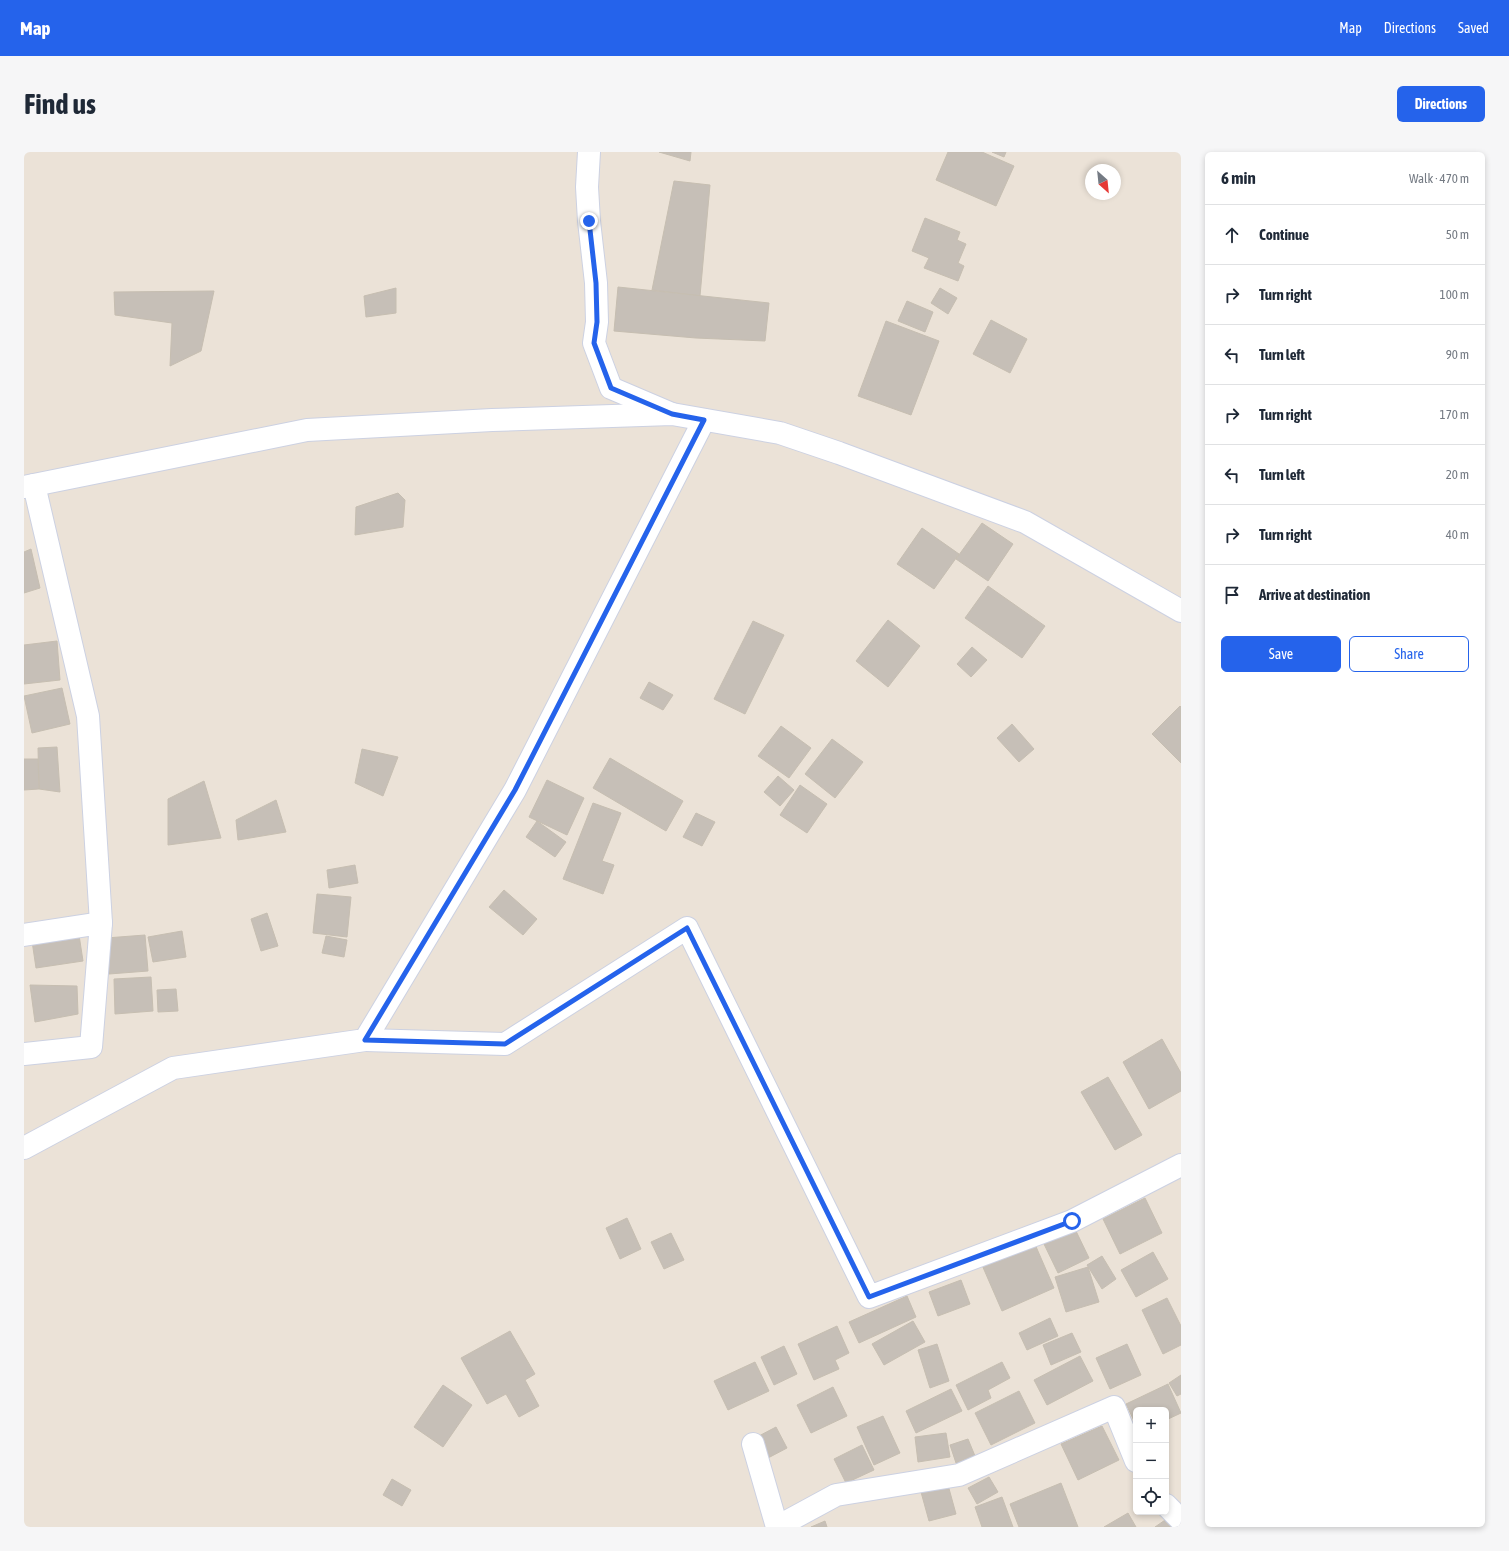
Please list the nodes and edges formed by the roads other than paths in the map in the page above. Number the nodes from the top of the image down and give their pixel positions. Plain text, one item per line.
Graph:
1 (589, 152) edge
2 (672, 414) junction
3 (704, 420) junction
4 (29, 486) edge
5 (1181, 611) edge
6 (101, 923) junction
7 (24, 935) edge
8 (365, 1040) junction
9 (24, 1054) edge
10 (24, 1148) edge
11 (1181, 1165) edge
12 (753, 1444) dead end
13 (1133, 1454) edge
14 (1169, 1508) edge
15 (1181, 1520) edge
16 (777, 1527) edge

1 - 2 street
2 - 3 street
2 - 4 street
3 - 5 street
3 - 8 street
4 - 6 street
6 - 7 street
6 - 9 street
8 - 10 street
8 - 11 street
12 - 16 street
13 - 16 street
14 - 15 street

